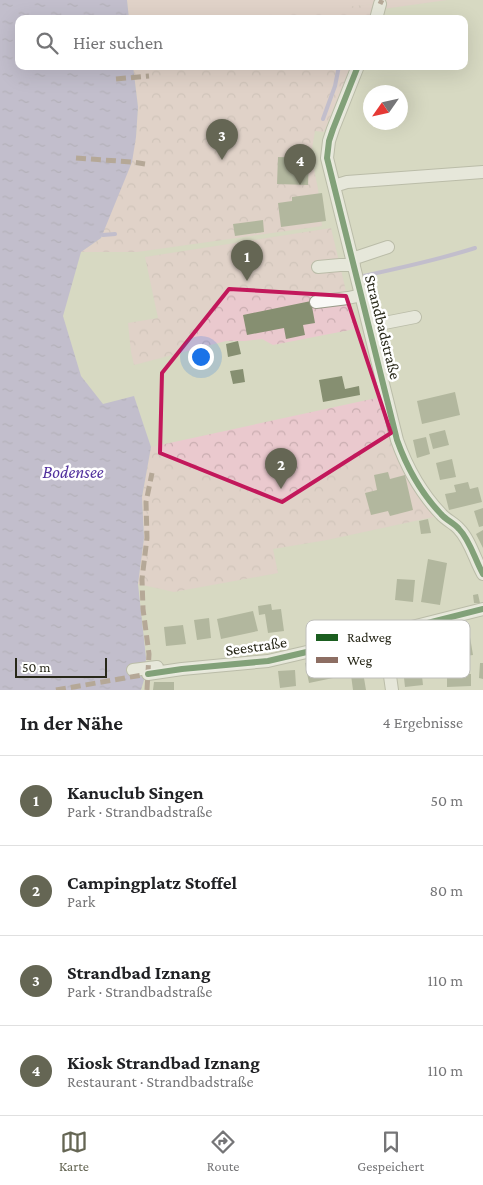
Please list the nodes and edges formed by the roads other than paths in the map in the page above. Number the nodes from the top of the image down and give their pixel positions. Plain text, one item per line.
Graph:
1 (380, 4) dead end
2 (377, 15) edge
3 (356, 70) edge
4 (483, 172) edge
5 (334, 186) junction
6 (388, 248) dead end
7 (353, 262) junction
8 (318, 266) dead end
9 (362, 295) junction
10 (316, 302) dead end
11 (415, 317) dead end
12 (369, 326) junction
13 (483, 574) edge
14 (483, 609) edge
15 (439, 620) edge
16 (306, 652) edge
17 (182, 669) junction
18 (134, 670) dead end
19 (148, 674) dead end

1 - 2 street
3 - 5 street, Strandbadstraße
4 - 5 street
5 - 7 street, Strandbadstraße
6 - 7 street
7 - 8 street
7 - 9 street, Strandbadstraße
9 - 10 street
9 - 12 street, Strandbadstraße
11 - 12 street
12 - 13 street, Strandbadstraße
14 - 15 street, Seestraße
16 - 17 street, Seestraße
17 - 18 street
17 - 19 street, Seestraße

